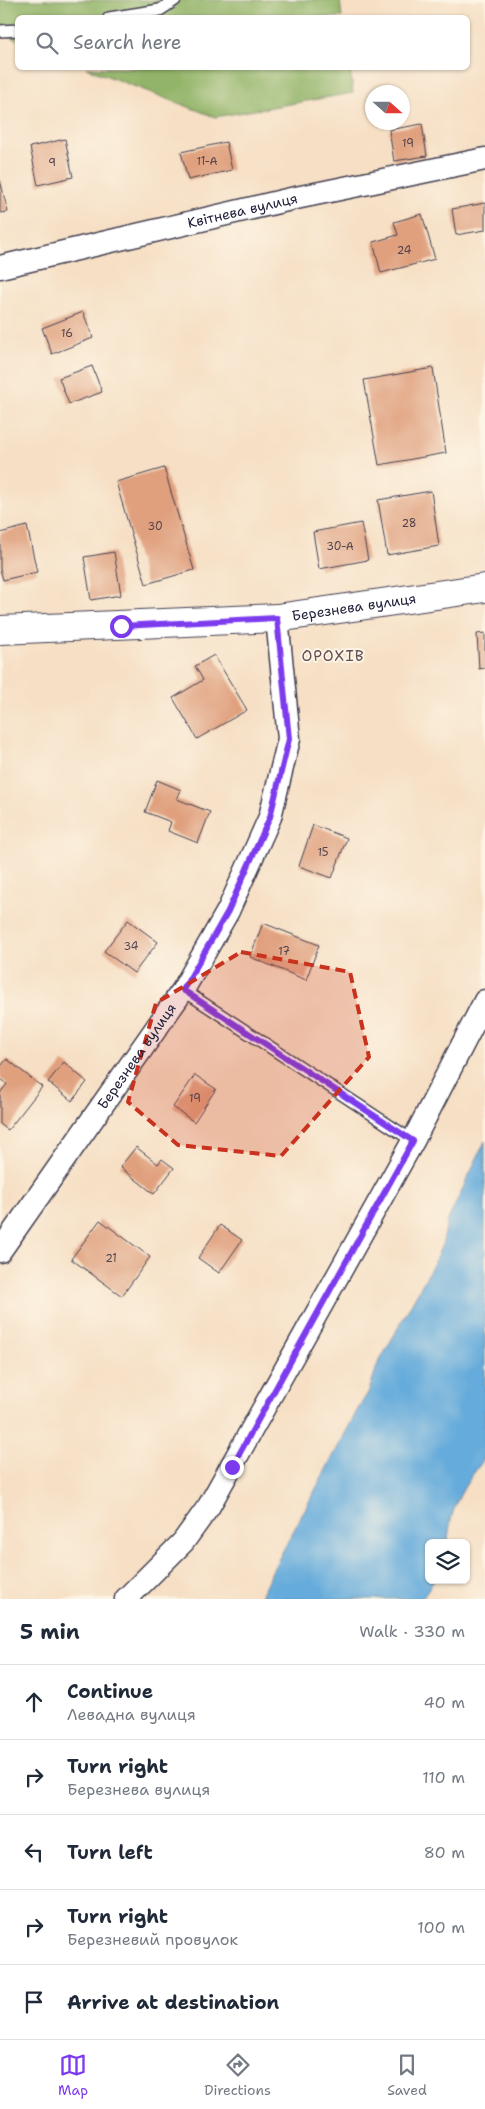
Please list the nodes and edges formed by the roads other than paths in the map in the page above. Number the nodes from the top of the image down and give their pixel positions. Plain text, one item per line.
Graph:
1 (175, 0) edge
2 (128, 15) edge
3 (15, 30) edge
4 (0, 31) edge
5 (485, 159) edge
6 (0, 268) edge
7 (485, 588) edge
8 (277, 618) junction
9 (0, 630) edge
10 (183, 990) junction
11 (485, 1001) edge
12 (413, 1141) junction
13 (0, 1251) edge
14 (126, 1599) edge

1 - 2 lane
3 - 4 lane
5 - 6 street, Квітнева вулиця
7 - 8 street, Березнева вулиця
8 - 9 street
8 - 10 street, Березнева вулиця
10 - 12 lane
10 - 13 street, Березнева вулиця
11 - 12 street
12 - 14 street

